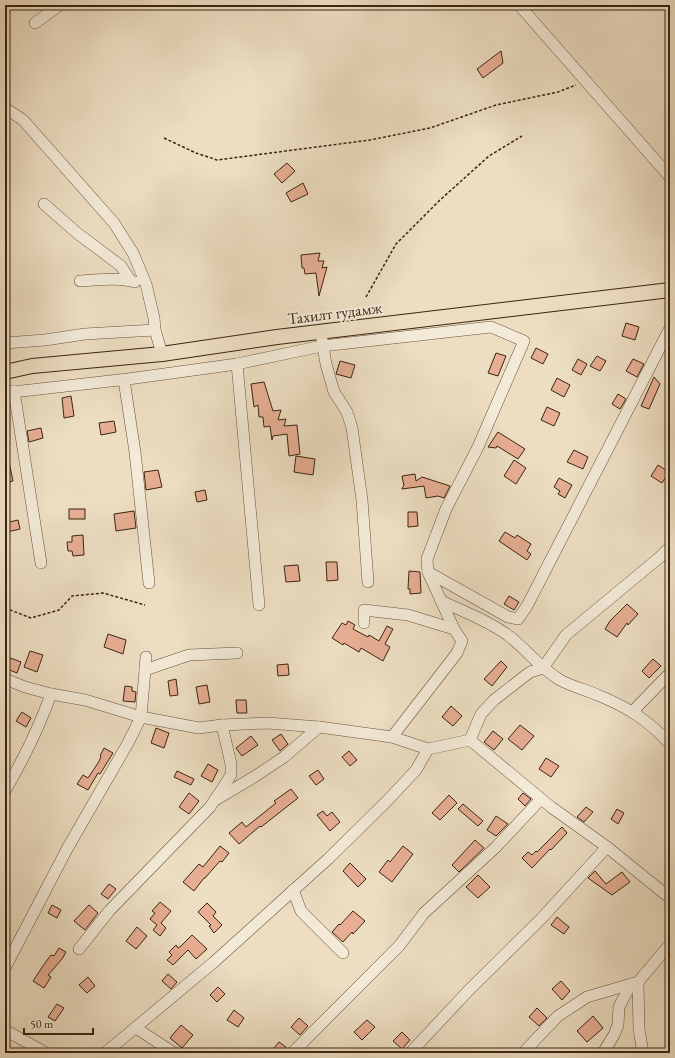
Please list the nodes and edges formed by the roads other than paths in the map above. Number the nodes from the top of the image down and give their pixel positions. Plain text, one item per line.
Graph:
1 (60, 5) edge
2 (519, 5) edge
3 (35, 24) dead end
4 (5, 108) edge
5 (670, 177) edge
6 (44, 204) dead end
7 (130, 280) junction
8 (80, 281) dead end
9 (146, 284) junction
10 (670, 290) edge
11 (670, 328) edge
12 (155, 330) junction
13 (321, 332) junction
14 (5, 343) edge
15 (322, 346) junction
16 (162, 354) junction
17 (237, 364) junction
18 (5, 372) edge
19 (124, 380) junction
20 (9, 391) edge
21 (670, 547) edge
22 (41, 563) dead end
23 (428, 572) junction
24 (368, 582) dead end
25 (148, 584) dead end
26 (441, 601) junction
27 (259, 605) dead end
28 (364, 624) dead end
29 (454, 629) junction
30 (237, 653) dead end
31 (146, 657) dead end
32 (543, 668) junction
33 (145, 670) junction
34 (670, 673) edge
35 (5, 679) edge
36 (51, 694) junction
37 (632, 712) junction
38 (141, 717) junction
39 (222, 724) junction
40 (319, 727) junction
41 (392, 737) junction
42 (470, 740) junction
43 (670, 744) edge
44 (428, 749) junction
45 (5, 792) edge
46 (541, 799) junction
47 (215, 800) junction
48 (607, 847) junction
49 (293, 890) junction
50 (670, 898) edge
51 (670, 944) edge
52 (79, 949) dead end
53 (344, 953) dead end
54 (5, 968) edge
55 (634, 983) junction
56 (136, 1028) junction
57 (5, 1030) edge
58 (46, 1053) edge
59 (105, 1053) edge
60 (174, 1053) edge
61 (292, 1053) edge
62 (410, 1053) edge
63 (523, 1053) edge
64 (603, 1053) edge
65 (643, 1053) edge

1 - 3 street
2 - 5 street
4 - 9 street
6 - 7 street
7 - 8 street
7 - 9 street
9 - 12 street
10 - 13 main road, Тахилт гудамж
11 - 23 street
12 - 14 street
12 - 16 street
13 - 15 street
13 - 16 main road, Тахилт гудамж
15 - 17 street
15 - 23 street
15 - 24 street
16 - 18 main road, Тахилт гудамж
17 - 19 street
17 - 27 street
19 - 20 street
19 - 25 street
20 - 22 street
21 - 32 street
23 - 26 street
26 - 29 street
26 - 32 street
28 - 29 street
29 - 41 street
30 - 33 street
31 - 33 street
32 - 37 street
32 - 42 street
33 - 38 street
34 - 37 street
35 - 36 street
36 - 38 street
36 - 45 street
37 - 43 street
38 - 39 street
38 - 54 street
39 - 40 street
39 - 47 street
40 - 41 street
40 - 47 street
41 - 44 street
42 - 44 street
42 - 46 street
44 - 49 street
46 - 48 street
46 - 61 street
47 - 52 street
48 - 50 street
48 - 62 street
49 - 53 street
49 - 56 street
51 - 55 street
55 - 63 street
55 - 64 street
55 - 65 street
56 - 59 street
56 - 60 street
57 - 58 street

